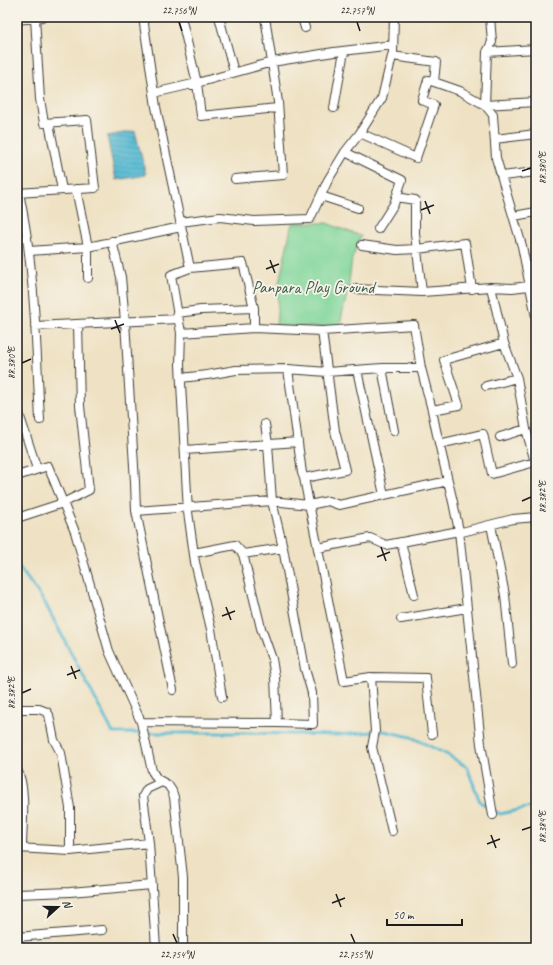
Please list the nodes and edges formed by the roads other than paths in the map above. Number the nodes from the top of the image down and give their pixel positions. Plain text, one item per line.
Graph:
1 (39, 17) edge
2 (143, 17) edge
3 (181, 17) edge
4 (219, 17) edge
5 (265, 17) edge
6 (302, 17) edge
7 (394, 17) edge
8 (490, 17) edge
9 (17, 20) edge
10 (305, 28) dead end
11 (393, 45) junction
12 (536, 48) edge
13 (344, 51) junction
14 (487, 52) junction
15 (392, 56) junction
16 (272, 62) junction
17 (234, 72) junction
18 (434, 82) junction
19 (197, 83) junction
20 (154, 93) junction
21 (536, 102) edge
22 (485, 104) junction
23 (277, 108) junction
24 (334, 108) dead end
25 (49, 123) junction
26 (360, 133) junction
27 (536, 134) edge
28 (495, 139) junction
29 (345, 152) junction
30 (536, 172) edge
31 (502, 176) junction
32 (235, 179) dead end
33 (76, 189) junction
34 (62, 190) junction
35 (18, 193) edge
36 (321, 196) junction
37 (396, 197) junction
38 (358, 208) dead end
39 (536, 212) edge
40 (514, 216) junction
41 (181, 225) junction
42 (378, 229) dead end
43 (112, 241) junction
44 (362, 245) dead end
45 (88, 246) junction
46 (417, 249) junction
47 (28, 251) junction
48 (190, 268) junction
49 (88, 278) dead end
50 (529, 286) junction
51 (491, 287) junction
52 (354, 289) dead end
53 (472, 289) junction
54 (422, 292) junction
55 (254, 308) junction
56 (178, 316) junction
57 (536, 316) edge
58 (125, 322) junction
59 (78, 324) junction
60 (35, 326) junction
61 (254, 328) junction
62 (322, 331) junction
63 (181, 333) junction
64 (504, 343) junction
65 (382, 368) junction
66 (421, 368) junction
67 (288, 369) junction
68 (357, 370) junction
69 (327, 372) junction
70 (181, 378) junction
71 (516, 378) junction
72 (486, 386) dead end
73 (432, 410) junction
74 (17, 415) edge
75 (40, 420) dead end
76 (265, 424) dead end
77 (526, 429) junction
78 (394, 431) dead end
79 (500, 437) dead end
80 (298, 442) junction
81 (268, 444) junction
82 (439, 444) junction
83 (185, 450) junction
84 (37, 469) junction
85 (17, 476) edge
86 (304, 478) junction
87 (448, 481) junction
88 (384, 495) junction
89 (272, 501) junction
90 (63, 503) junction
91 (309, 505) junction
92 (188, 508) junction
93 (136, 511) junction
94 (536, 517) edge
95 (17, 518) edge
96 (491, 524) junction
97 (459, 531) junction
98 (401, 542) junction
99 (283, 548) junction
100 (318, 548) junction
101 (194, 553) junction
102 (243, 554) junction
103 (414, 595) dead end
104 (467, 608) junction
105 (401, 619) dead end
106 (512, 664) dead end
107 (371, 677) junction
108 (173, 690) dead end
109 (222, 697) dead end
110 (17, 709) edge
111 (141, 722) junction
112 (277, 723) junction
113 (432, 734) dead end
114 (17, 770) edge
115 (162, 782) junction
116 (493, 815) dead end
117 (392, 831) dead end
118 (150, 843) junction
119 (19, 848) edge
120 (70, 851) junction
121 (152, 885) junction
122 (17, 894) edge
123 (102, 930) dead end
124 (17, 937) edge
125 (156, 948) edge
126 (183, 948) edge

1 - 9 street
1 - 25 street
2 - 20 street
3 - 19 street
4 - 17 street
5 - 16 street
6 - 10 street
7 - 11 street
8 - 14 street
11 - 13 street
11 - 15 street
12 - 14 street
13 - 16 street
13 - 24 street
14 - 22 street
15 - 18 street
15 - 26 street
16 - 17 street
16 - 23 street
17 - 19 street
18 - 22 street
18 - 26 street
19 - 20 street
19 - 23 street
20 - 41 street
21 - 22 street
22 - 28 street
23 - 32 street
25 - 33 street
25 - 34 street
26 - 29 street
27 - 28 street
28 - 31 street
29 - 36 street
29 - 37 street
30 - 31 street
31 - 40 street
33 - 34 street
33 - 45 street
34 - 35 street
35 - 47 street
36 - 38 street
36 - 41 street
37 - 42 street
37 - 46 street
39 - 40 street
40 - 50 street
41 - 43 street
41 - 48 street
43 - 45 street
43 - 58 street
44 - 46 street
45 - 47 street
45 - 49 street
46 - 53 street
46 - 54 street
47 - 60 street
48 - 55 street
48 - 56 street
50 - 51 street
50 - 57 street
51 - 53 street
51 - 64 street
52 - 54 street
53 - 54 street
55 - 56 street
55 - 61 street
56 - 58 street
56 - 63 street
58 - 59 street
58 - 93 street
59 - 60 street
59 - 90 street
60 - 75 street
61 - 62 street
61 - 63 street
62 - 66 street
62 - 69 street
63 - 70 street
64 - 71 street
64 - 73 street
65 - 66 street
65 - 68 street
65 - 78 street
66 - 73 street
67 - 69 street
67 - 70 street
67 - 80 street
68 - 69 street
68 - 88 street
69 - 86 street
70 - 83 street
71 - 72 street
71 - 77 street
73 - 82 street
74 - 84 street
76 - 81 street
77 - 79 street
77 - 82 street
80 - 81 street
80 - 86 street
81 - 83 street
81 - 89 street
82 - 87 street
83 - 92 street
84 - 85 street
84 - 90 street
86 - 91 street
87 - 88 street
87 - 97 street
88 - 91 street
89 - 91 street
89 - 92 street
89 - 99 street
90 - 95 street
90 - 111 street
91 - 100 street
92 - 93 street
92 - 101 street
93 - 108 street
94 - 96 street
96 - 97 street
96 - 106 street
97 - 98 street
97 - 104 street
98 - 100 street
98 - 103 street
99 - 102 street
99 - 112 street
100 - 107 street
101 - 102 street
101 - 109 street
102 - 112 street
104 - 105 street
104 - 116 street
107 - 113 street
107 - 117 street
110 - 120 street
111 - 112 street
111 - 115 street
114 - 119 street
115 - 118 street
115 - 126 street
118 - 120 street
118 - 121 street
119 - 120 street
121 - 122 street
121 - 125 street
123 - 124 street

